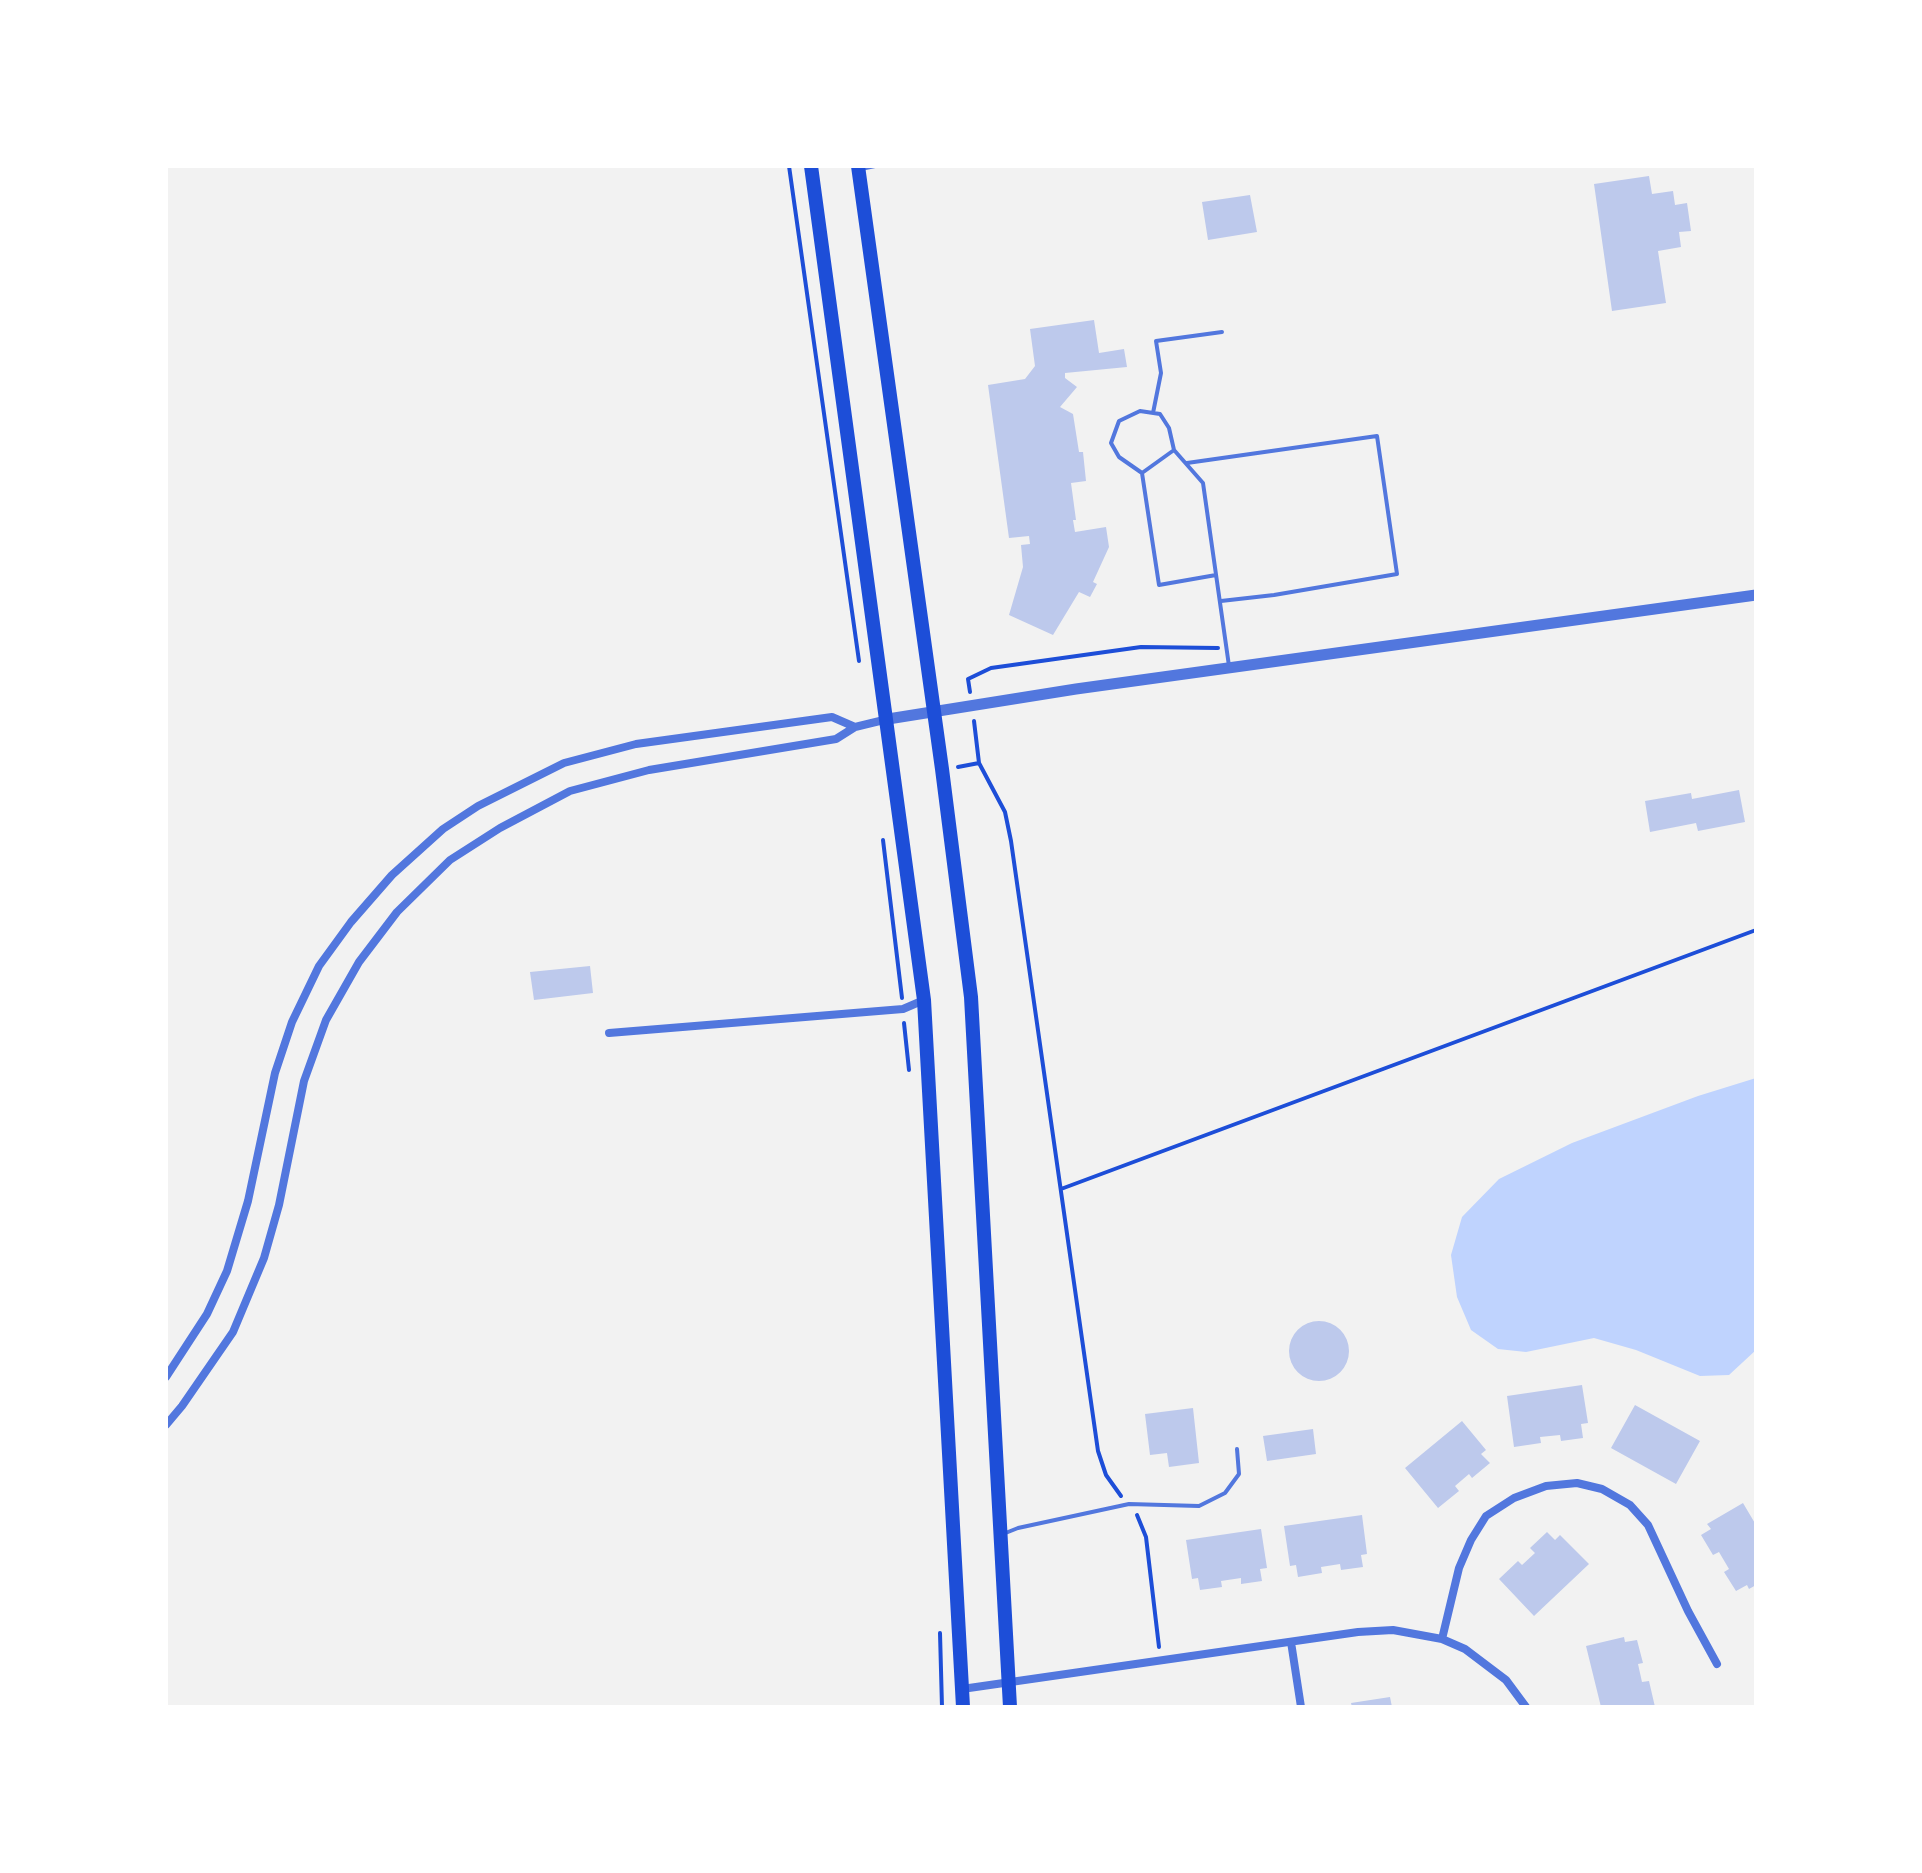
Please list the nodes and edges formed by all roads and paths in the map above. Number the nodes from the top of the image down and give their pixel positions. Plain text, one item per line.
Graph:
1 (789, 166) edge
2 (811, 166) edge
3 (875, 166) edge
4 (859, 168) edge
5 (1222, 332) dead end
6 (1153, 413) junction
7 (1174, 450) junction
8 (1187, 463) junction
9 (1142, 473) junction
10 (1216, 575) junction
11 (1756, 595) edge
12 (1221, 601) junction
13 (1227, 648) junction
14 (859, 663) dead end
15 (1229, 668) junction
16 (968, 679) dead end
17 (934, 710) junction
18 (888, 719) junction
19 (855, 727) junction
20 (979, 763) dead end
21 (883, 838) dead end
22 (1756, 930) edge
23 (924, 1000) junction
24 (903, 1009) junction
25 (609, 1033) dead end
26 (910, 1082) dead end
27 (1061, 1189) junction
28 (166, 1377) edge
29 (166, 1425) edge
30 (1237, 1449) dead end
31 (1129, 1504) junction
32 (1000, 1535) junction
33 (940, 1630) dead end
34 (1442, 1639) junction
35 (1291, 1642) junction
36 (1161, 1662) junction
37 (1717, 1664) dead end
38 (1009, 1683) junction
39 (962, 1689) junction
40 (942, 1707) edge
41 (963, 1707) edge
42 (1010, 1707) edge
43 (1301, 1707) edge
44 (1526, 1707) edge

1 - 14 path
2 - 18 main road
3 - 4 lane
4 - 17 main road
5 - 6 lane
6 - 7 lane
6 - 9 lane
7 - 8 lane
7 - 9 lane
8 - 10 lane
8 - 12 lane
9 - 10 lane
10 - 12 lane
11 - 15 street
12 - 13 lane
13 - 15 lane
13 - 16 path
15 - 17 street
17 - 18 street
17 - 32 main road
18 - 19 street
18 - 23 main road
19 - 28 street
19 - 29 street
20 - 27 path
21 - 24 path
22 - 27 path
23 - 24 street
23 - 39 main road
24 - 25 street
24 - 26 path
27 - 31 path
30 - 31 lane
31 - 32 lane
31 - 36 path
32 - 38 main road
33 - 40 path
34 - 35 street
34 - 37 street
34 - 44 street
35 - 36 street
35 - 43 street
36 - 38 street
38 - 39 street
38 - 42 main road
39 - 41 main road

